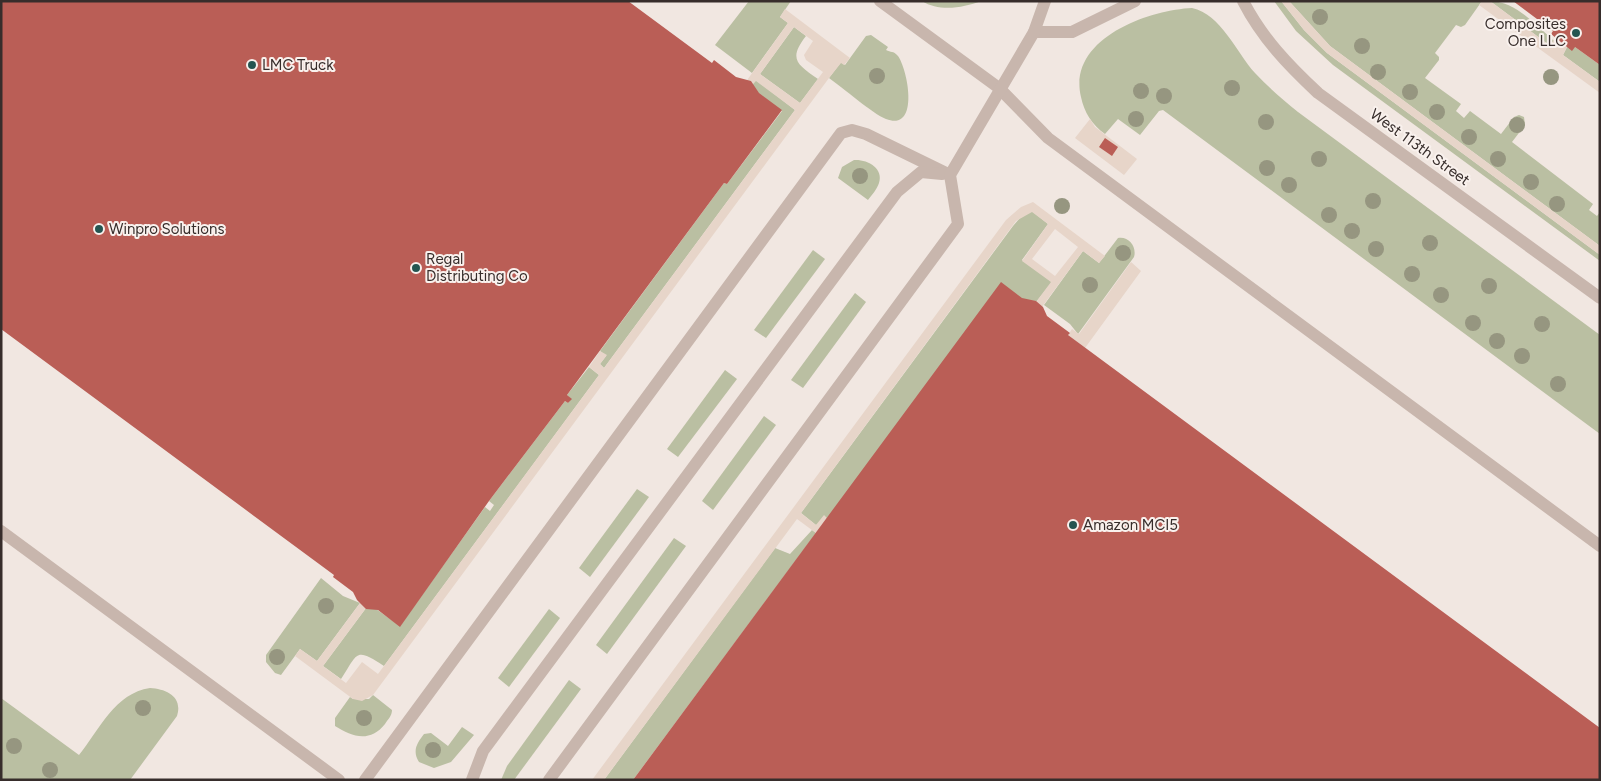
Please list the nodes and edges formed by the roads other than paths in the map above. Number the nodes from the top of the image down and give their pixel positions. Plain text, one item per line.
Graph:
1 (880, 1) edge
2 (1045, 1) edge
3 (1135, 1) edge
4 (1243, 1) edge
5 (1034, 32) junction
6 (999, 88) junction
7 (950, 175) junction
8 (1600, 298) edge
9 (1, 531) edge
10 (1600, 546) edge
11 (339, 780) edge
12 (365, 780) edge
13 (472, 780) edge
14 (549, 780) edge

1 - 6 street
2 - 5 street
3 - 5 street
4 - 8 street, West 113th Street
5 - 6 street
6 - 7 street
6 - 10 street
7 - 12 street
7 - 13 street
7 - 14 street
9 - 11 street

